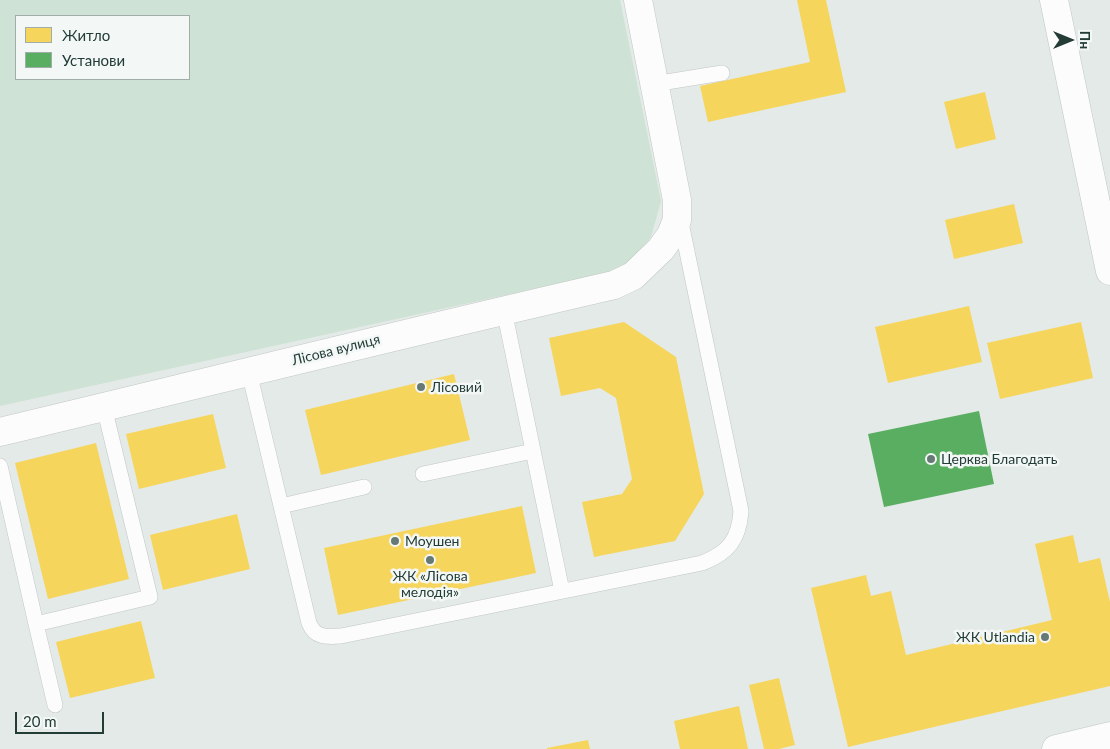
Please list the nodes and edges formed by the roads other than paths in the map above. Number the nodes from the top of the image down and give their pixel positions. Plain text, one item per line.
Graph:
1 (638, 0) edge
2 (1054, 0) edge
3 (722, 73) dead end
4 (654, 84) junction
5 (677, 200) junction
6 (1108, 255) edge
7 (504, 310) junction
8 (249, 372) junction
9 (104, 407) junction
10 (0, 432) edge
11 (533, 451) junction
12 (0, 466) edge
13 (423, 474) dead end
14 (364, 487) dead end
15 (281, 506) junction
16 (562, 591) junction
17 (36, 624) junction
18 (55, 705) dead end
19 (1110, 736) edge
20 (1056, 749) edge

1 - 4 street, Лісова вулиця
2 - 6 street
3 - 4 lane
4 - 5 street, Лісова вулиця
5 - 7 street, Лісова вулиця
5 - 16 lane
7 - 8 street, Лісова вулиця
7 - 11 lane
8 - 9 street, Лісова вулиця
8 - 15 lane
9 - 10 street, Лісова вулиця
9 - 17 lane
11 - 13 lane
11 - 16 lane
12 - 17 lane
14 - 15 lane
15 - 16 lane
17 - 18 lane
19 - 20 street

